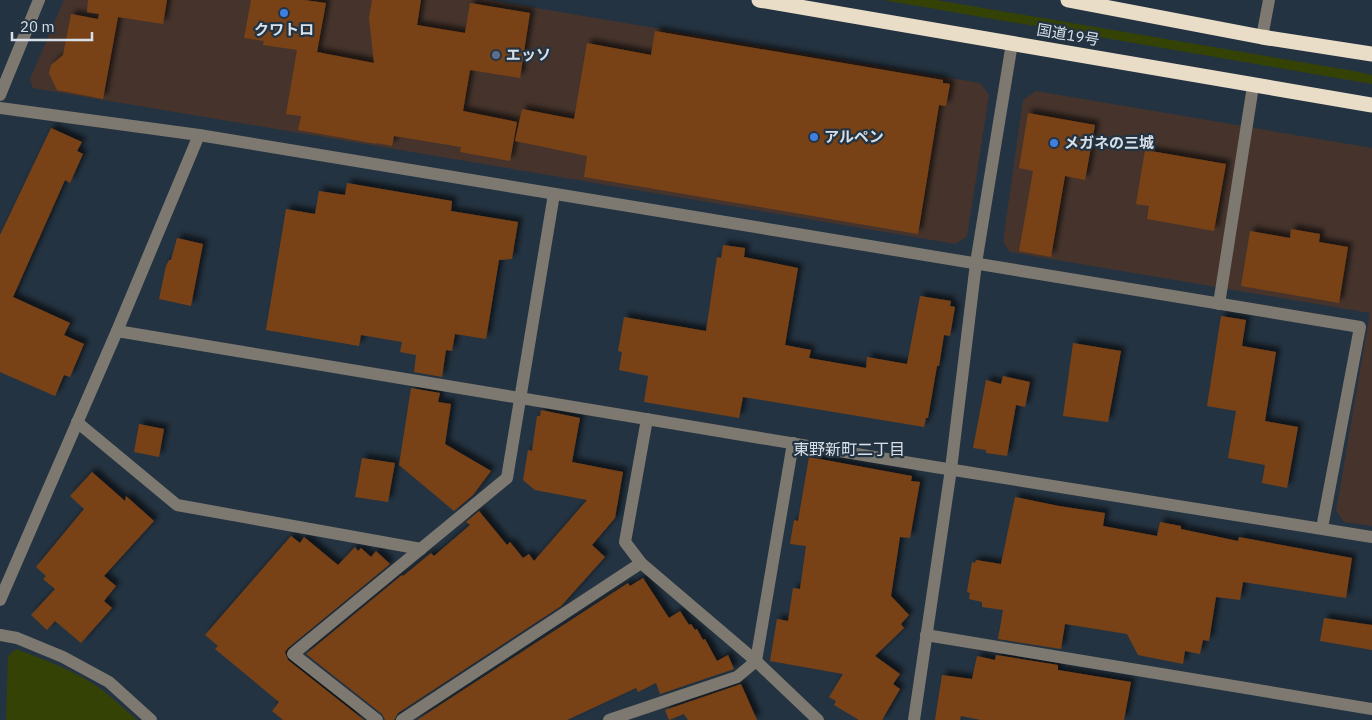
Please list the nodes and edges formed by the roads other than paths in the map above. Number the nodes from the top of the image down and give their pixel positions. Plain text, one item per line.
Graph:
1 (38, 0) edge
2 (759, 0) edge
3 (1068, 0) edge
4 (1269, 0) edge
5 (1262, 37) junction
6 (1012, 43) junction
7 (1372, 54) edge
8 (1253, 86) junction
9 (0, 95) edge
10 (1372, 106) edge
11 (0, 108) edge
12 (199, 135) junction
13 (554, 194) junction
14 (976, 263) junction
15 (1219, 304) junction
16 (117, 331) junction
17 (520, 398) junction
18 (646, 419) junction
19 (77, 422) junction
20 (793, 443) junction
21 (951, 469) junction
22 (1322, 528) junction
23 (1372, 537) edge
24 (421, 548) junction
25 (641, 563) junction
26 (0, 600) edge
27 (0, 635) edge
28 (926, 635) junction
29 (756, 660) junction
30 (1372, 709) edge
31 (150, 720) edge
32 (377, 720) edge
33 (402, 720) edge
34 (609, 720) edge
35 (818, 720) edge
36 (914, 720) edge

1 - 9 street
2 - 6 highway, 国道19号
3 - 5 highway
4 - 5 street
5 - 7 highway
6 - 8 highway, 国道19号
6 - 14 street
8 - 10 highway, 国道19号
8 - 15 street
11 - 12 street
12 - 13 street
12 - 16 street
13 - 14 street
13 - 17 street
14 - 15 street
14 - 21 street
15 - 22 street
16 - 17 street
16 - 19 street
17 - 18 street
17 - 24 street
18 - 20 street
18 - 25 street
19 - 24 street
19 - 26 street
20 - 21 street
20 - 29 street
21 - 22 street
21 - 28 street
22 - 23 street
24 - 32 street
25 - 29 street
25 - 33 street
27 - 31 street
28 - 30 street
28 - 36 street
29 - 34 street
29 - 35 street

